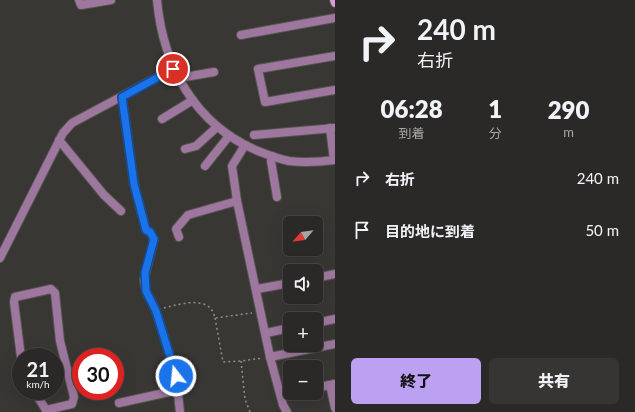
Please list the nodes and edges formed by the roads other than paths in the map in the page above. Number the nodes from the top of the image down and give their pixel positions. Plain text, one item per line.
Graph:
1 (79, 0) edge
2 (111, 0) edge
3 (157, 0) edge
4 (334, 0) edge
5 (335, 3) edge
6 (335, 18) edge
7 (241, 35) dead end
8 (335, 56) edge
9 (173, 69) junction
10 (214, 72) dead end
11 (178, 78) junction
12 (335, 90) edge
13 (122, 97) junction
14 (193, 100) junction
15 (162, 119) dead end
16 (217, 127) junction
17 (333, 128) edge
18 (254, 135) dead end
19 (229, 136) junction
20 (59, 140) junction
21 (245, 145) junction
22 (185, 149) dead end
23 (272, 156) junction
24 (335, 160) edge
25 (205, 166) dead end
26 (277, 197) dead end
27 (237, 201) junction
28 (121, 211) dead end
29 (179, 237) dead end
30 (0, 258) edge
31 (335, 274) edge
32 (323, 277) edge
33 (283, 284) edge
34 (257, 289) junction
35 (335, 319) edge
36 (323, 321) edge
37 (283, 329) edge
38 (266, 333) junction
39 (335, 344) edge
40 (20, 348) edge
41 (62, 348) edge
42 (64, 357) edge
43 (270, 357) junction
44 (332, 384) edge
45 (178, 390) junction
46 (281, 396) joint
47 (40, 400) edge
48 (119, 403) dead end
49 (335, 408) edge
50 (47, 411) edge
51 (180, 412) edge
52 (287, 412) edge

1 - 2 street
3 - 9 street
4 - 5 main road
6 - 7 street
8 - 12 street
9 - 11 street
9 - 13 street
10 - 11 street
11 - 14 street
13 - 20 street
13 - 45 street
14 - 15 street
14 - 16 street
16 - 19 street
16 - 22 street
17 - 18 street
17 - 24 street
19 - 21 street
19 - 25 street
20 - 28 street
20 - 30 street
21 - 23 street
21 - 27 street
23 - 24 street
23 - 26 street
27 - 29 street
27 - 34 street
31 - 32 street
33 - 34 street
34 - 38 street
35 - 36 street
37 - 38 street
38 - 43 street
39 - 43 street
40 - 41 street
42 - 50 street
43 - 46 street
44 - 49 street
45 - 48 street
45 - 51 street
46 - 52 street
47 - 50 street

